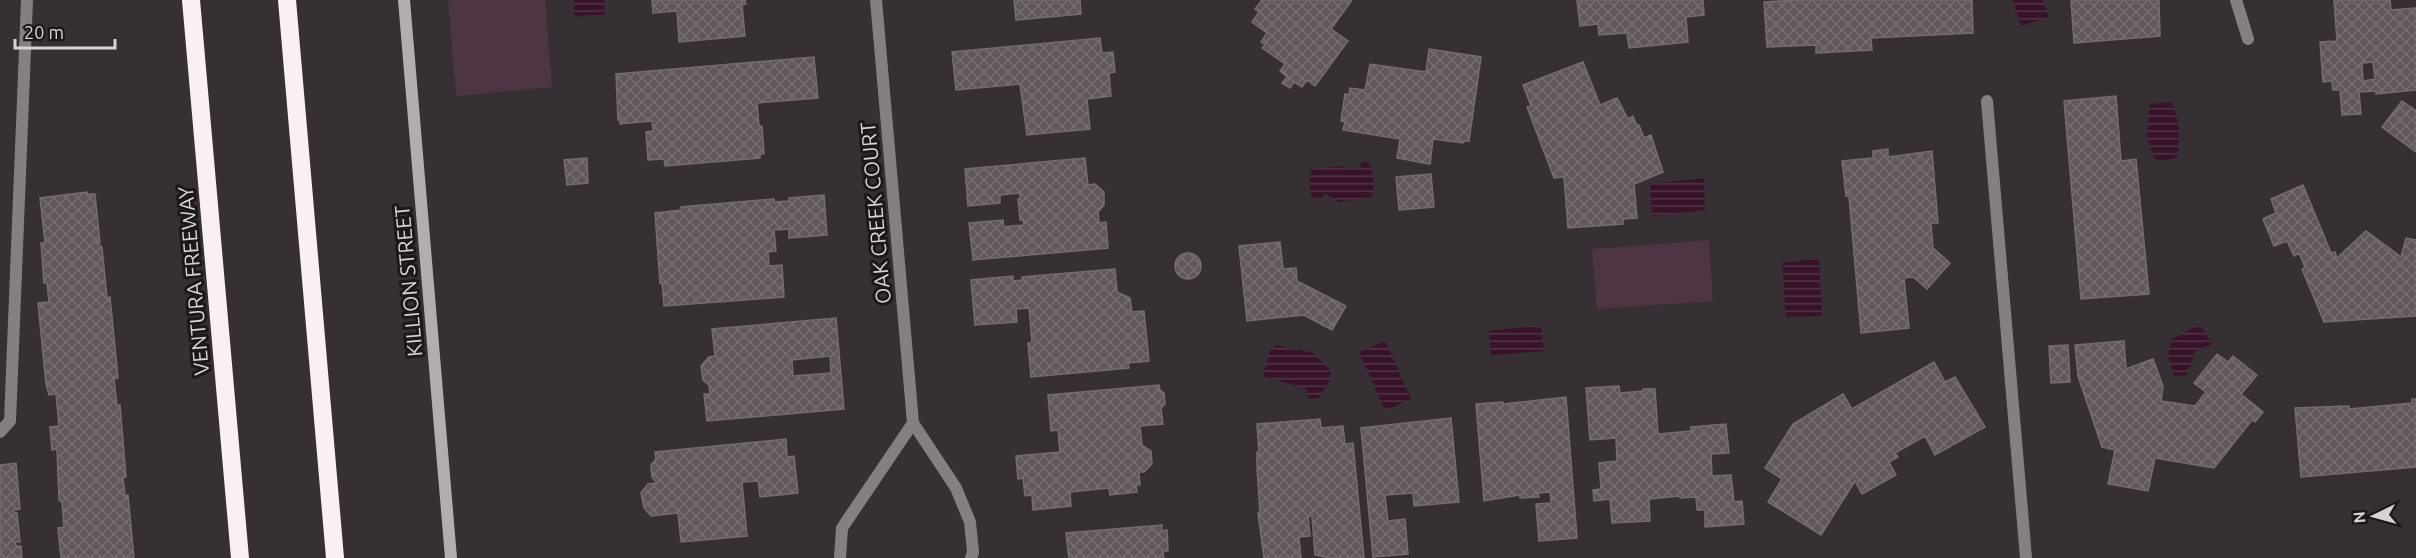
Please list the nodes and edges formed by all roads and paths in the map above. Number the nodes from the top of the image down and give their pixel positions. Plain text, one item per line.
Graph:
1 (27, 0) edge
2 (191, 0) edge
3 (287, 0) edge
4 (404, 0) edge
5 (876, 0) edge
6 (2236, 0) edge
7 (2248, 39) dead end
8 (1987, 101) dead end
9 (913, 423) junction
10 (0, 432) edge
11 (240, 558) edge
12 (335, 558) edge
13 (451, 558) edge
14 (840, 558) edge
15 (971, 558) edge
16 (2026, 558) edge

1 - 10 street
2 - 11 highway, VENTURA FREEWAY
3 - 12 highway
4 - 13 street, KILLION STREET
5 - 9 street, OAK CREEK COURT
6 - 7 street
8 - 16 street
9 - 14 street
9 - 15 street, OAK CREEK COURT

